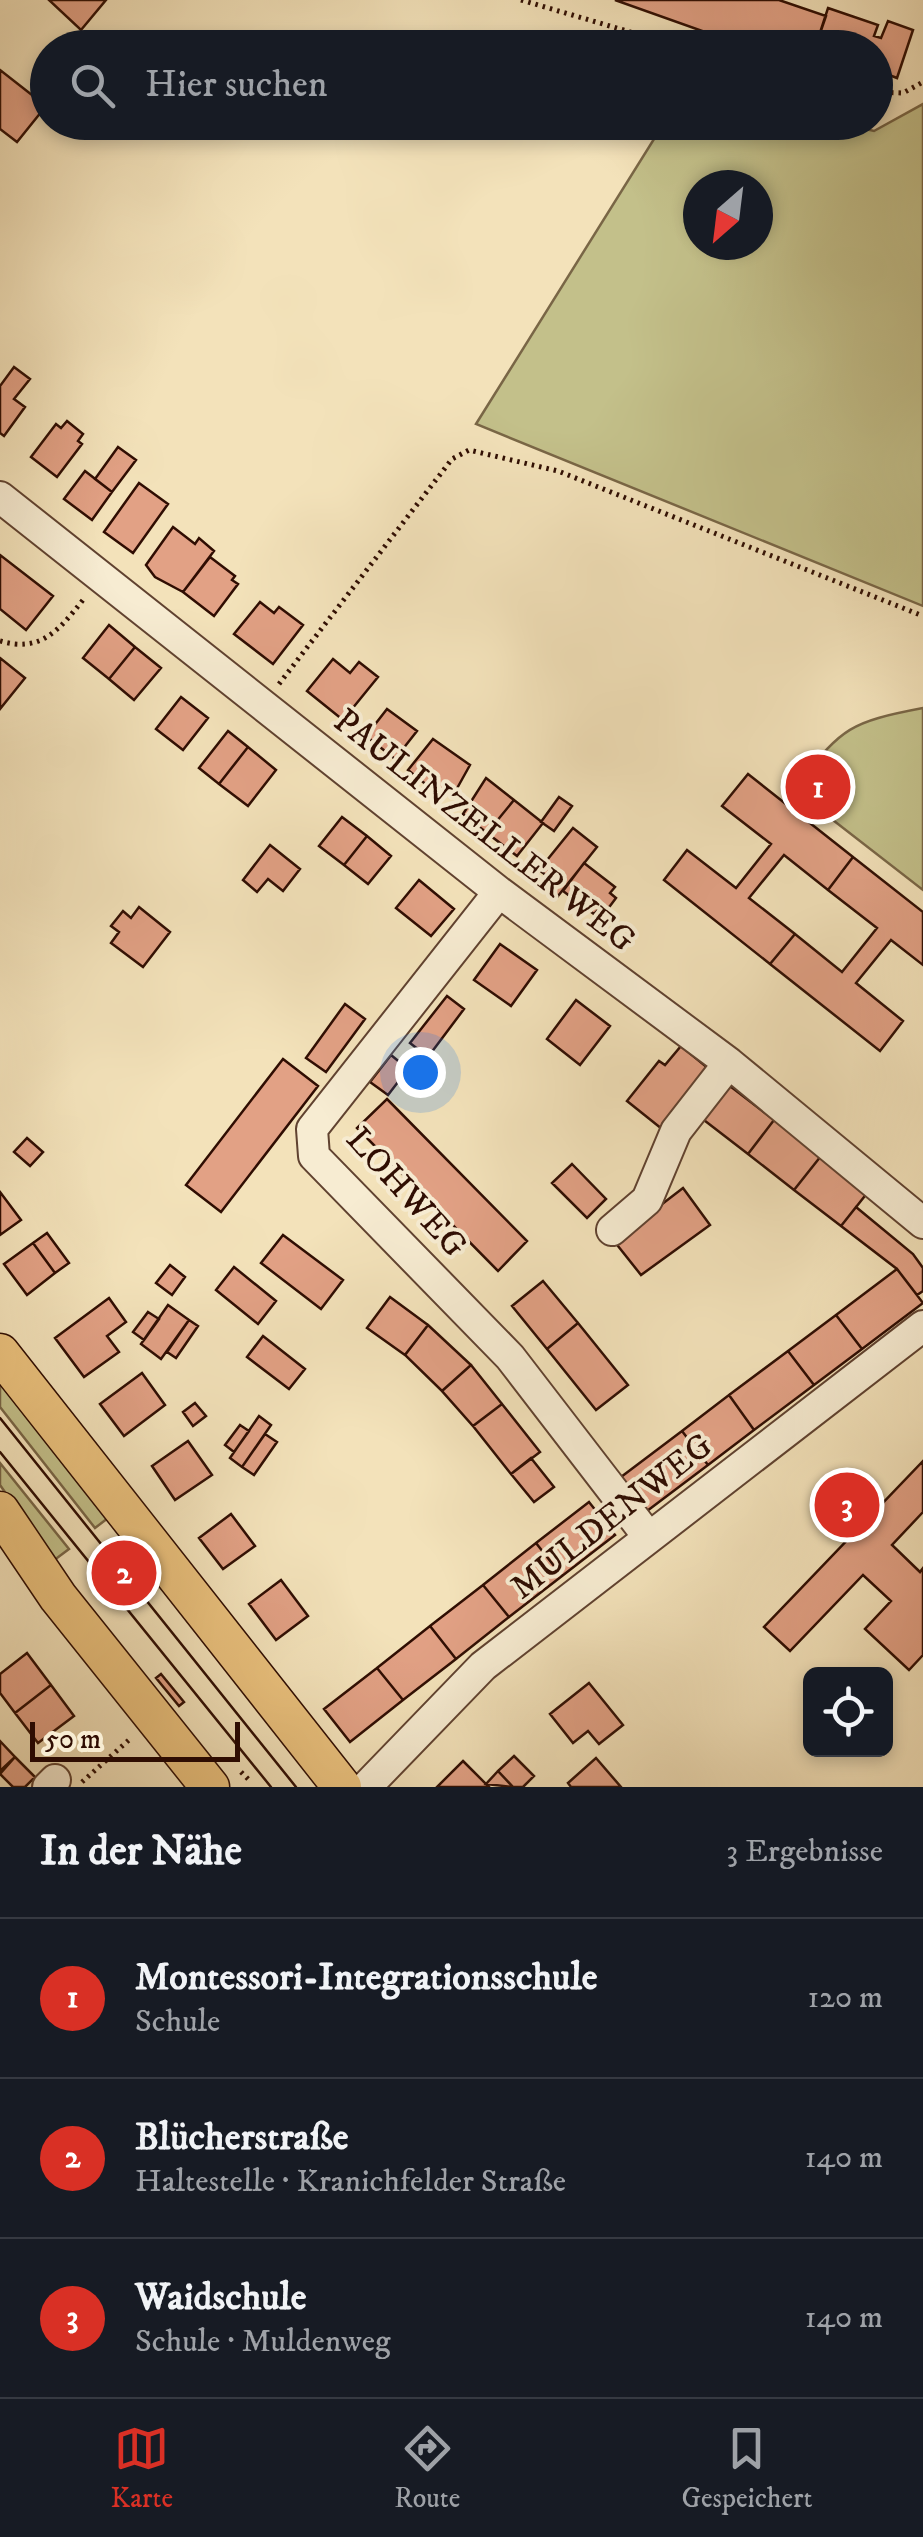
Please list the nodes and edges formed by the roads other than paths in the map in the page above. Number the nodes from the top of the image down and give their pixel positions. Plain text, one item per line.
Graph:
1 (0, 497) edge
2 (499, 892) junction
3 (730, 1063) junction
4 (923, 1223) edge
5 (612, 1230) dead end
6 (923, 1326) edge
7 (0, 1354) edge
8 (0, 1511) edge
9 (647, 1535) junction
10 (225, 1779) edge
11 (342, 1787) edge
12 (366, 1787) edge

1 - 2 street, PAULINZELLER WEG
2 - 3 street, PAULINZELLER WEG
2 - 9 street, LOHWEG
3 - 4 street, PAULINZELLER WEG
3 - 5 street
6 - 9 street, MULDENWEG
7 - 11 main road
8 - 10 main road
9 - 12 street, MULDENWEG

